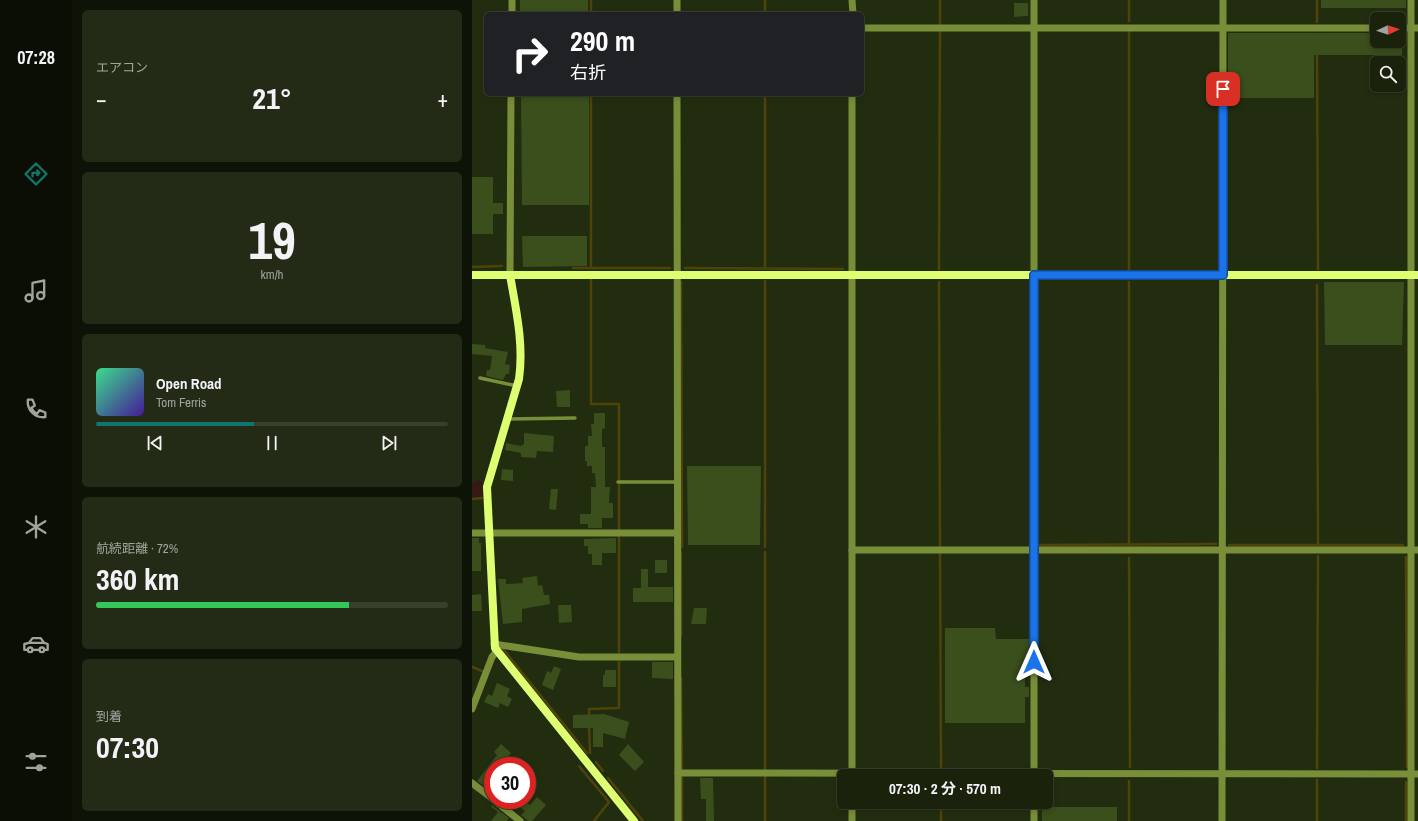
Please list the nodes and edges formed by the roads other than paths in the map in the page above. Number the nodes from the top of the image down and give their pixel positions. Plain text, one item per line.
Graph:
1 (512, 0) edge
2 (677, 0) edge
3 (852, 0) edge
4 (1034, 0) edge
5 (1224, 0) edge
6 (1411, 0) edge
7 (512, 12) edge
8 (677, 12) edge
9 (853, 12) edge
10 (1034, 27) junction
11 (1223, 27) junction
12 (864, 28) edge
13 (1370, 28) edge
14 (1415, 28) edge
15 (511, 96) edge
16 (677, 96) edge
17 (852, 96) edge
18 (472, 275) edge
19 (510, 275) junction
20 (677, 275) junction
21 (852, 275) junction
22 (1034, 275) junction
23 (1223, 275) junction
24 (1414, 275) edge
25 (480, 378) dead end
26 (517, 386) junction
27 (506, 418) junction
28 (575, 418) dead end
29 (618, 482) dead end
30 (677, 482) junction
31 (489, 532) junction
32 (472, 533) edge
33 (677, 533) junction
34 (852, 550) junction
35 (1035, 550) junction
36 (1223, 550) junction
37 (1415, 550) edge
38 (495, 648) junction
39 (677, 657) junction
40 (472, 709) edge
41 (852, 769) edge
42 (1034, 769) edge
43 (678, 773) junction
44 (1223, 774) junction
45 (1414, 774) edge
46 (837, 775) edge
47 (1053, 775) edge
48 (472, 783) edge
49 (484, 792) edge
50 (504, 809) edge
51 (852, 809) edge
52 (1034, 809) edge
53 (517, 820) edge
54 (634, 821) edge
55 (678, 821) edge
56 (852, 821) edge
57 (1034, 821) edge
58 (1222, 821) edge
59 (1411, 821) edge

1 - 7 street
2 - 8 street
3 - 9 street
4 - 10 street
5 - 11 street
6 - 14 street
10 - 11 street
10 - 12 street
10 - 22 street
11 - 13 street
11 - 23 street
14 - 24 street
15 - 19 street
16 - 20 street
17 - 21 street
18 - 19 street
19 - 20 street
19 - 26 street
20 - 21 street
20 - 30 street
21 - 22 street
21 - 34 street
22 - 23 street
22 - 35 street
23 - 24 street
23 - 36 street
24 - 37 street
25 - 26 lane
26 - 27 street
27 - 28 lane
27 - 31 street
29 - 30 lane
30 - 33 street
31 - 32 street
31 - 33 street
31 - 38 street
33 - 39 street
34 - 35 street
34 - 41 street
35 - 36 street
35 - 42 street
36 - 37 street
36 - 44 street
37 - 45 street
38 - 39 street
38 - 40 street
38 - 54 street
39 - 43 street
43 - 46 street
43 - 55 street
44 - 45 street
44 - 47 street
44 - 58 street
45 - 59 street
48 - 49 street
50 - 53 street
51 - 56 street
52 - 57 street

